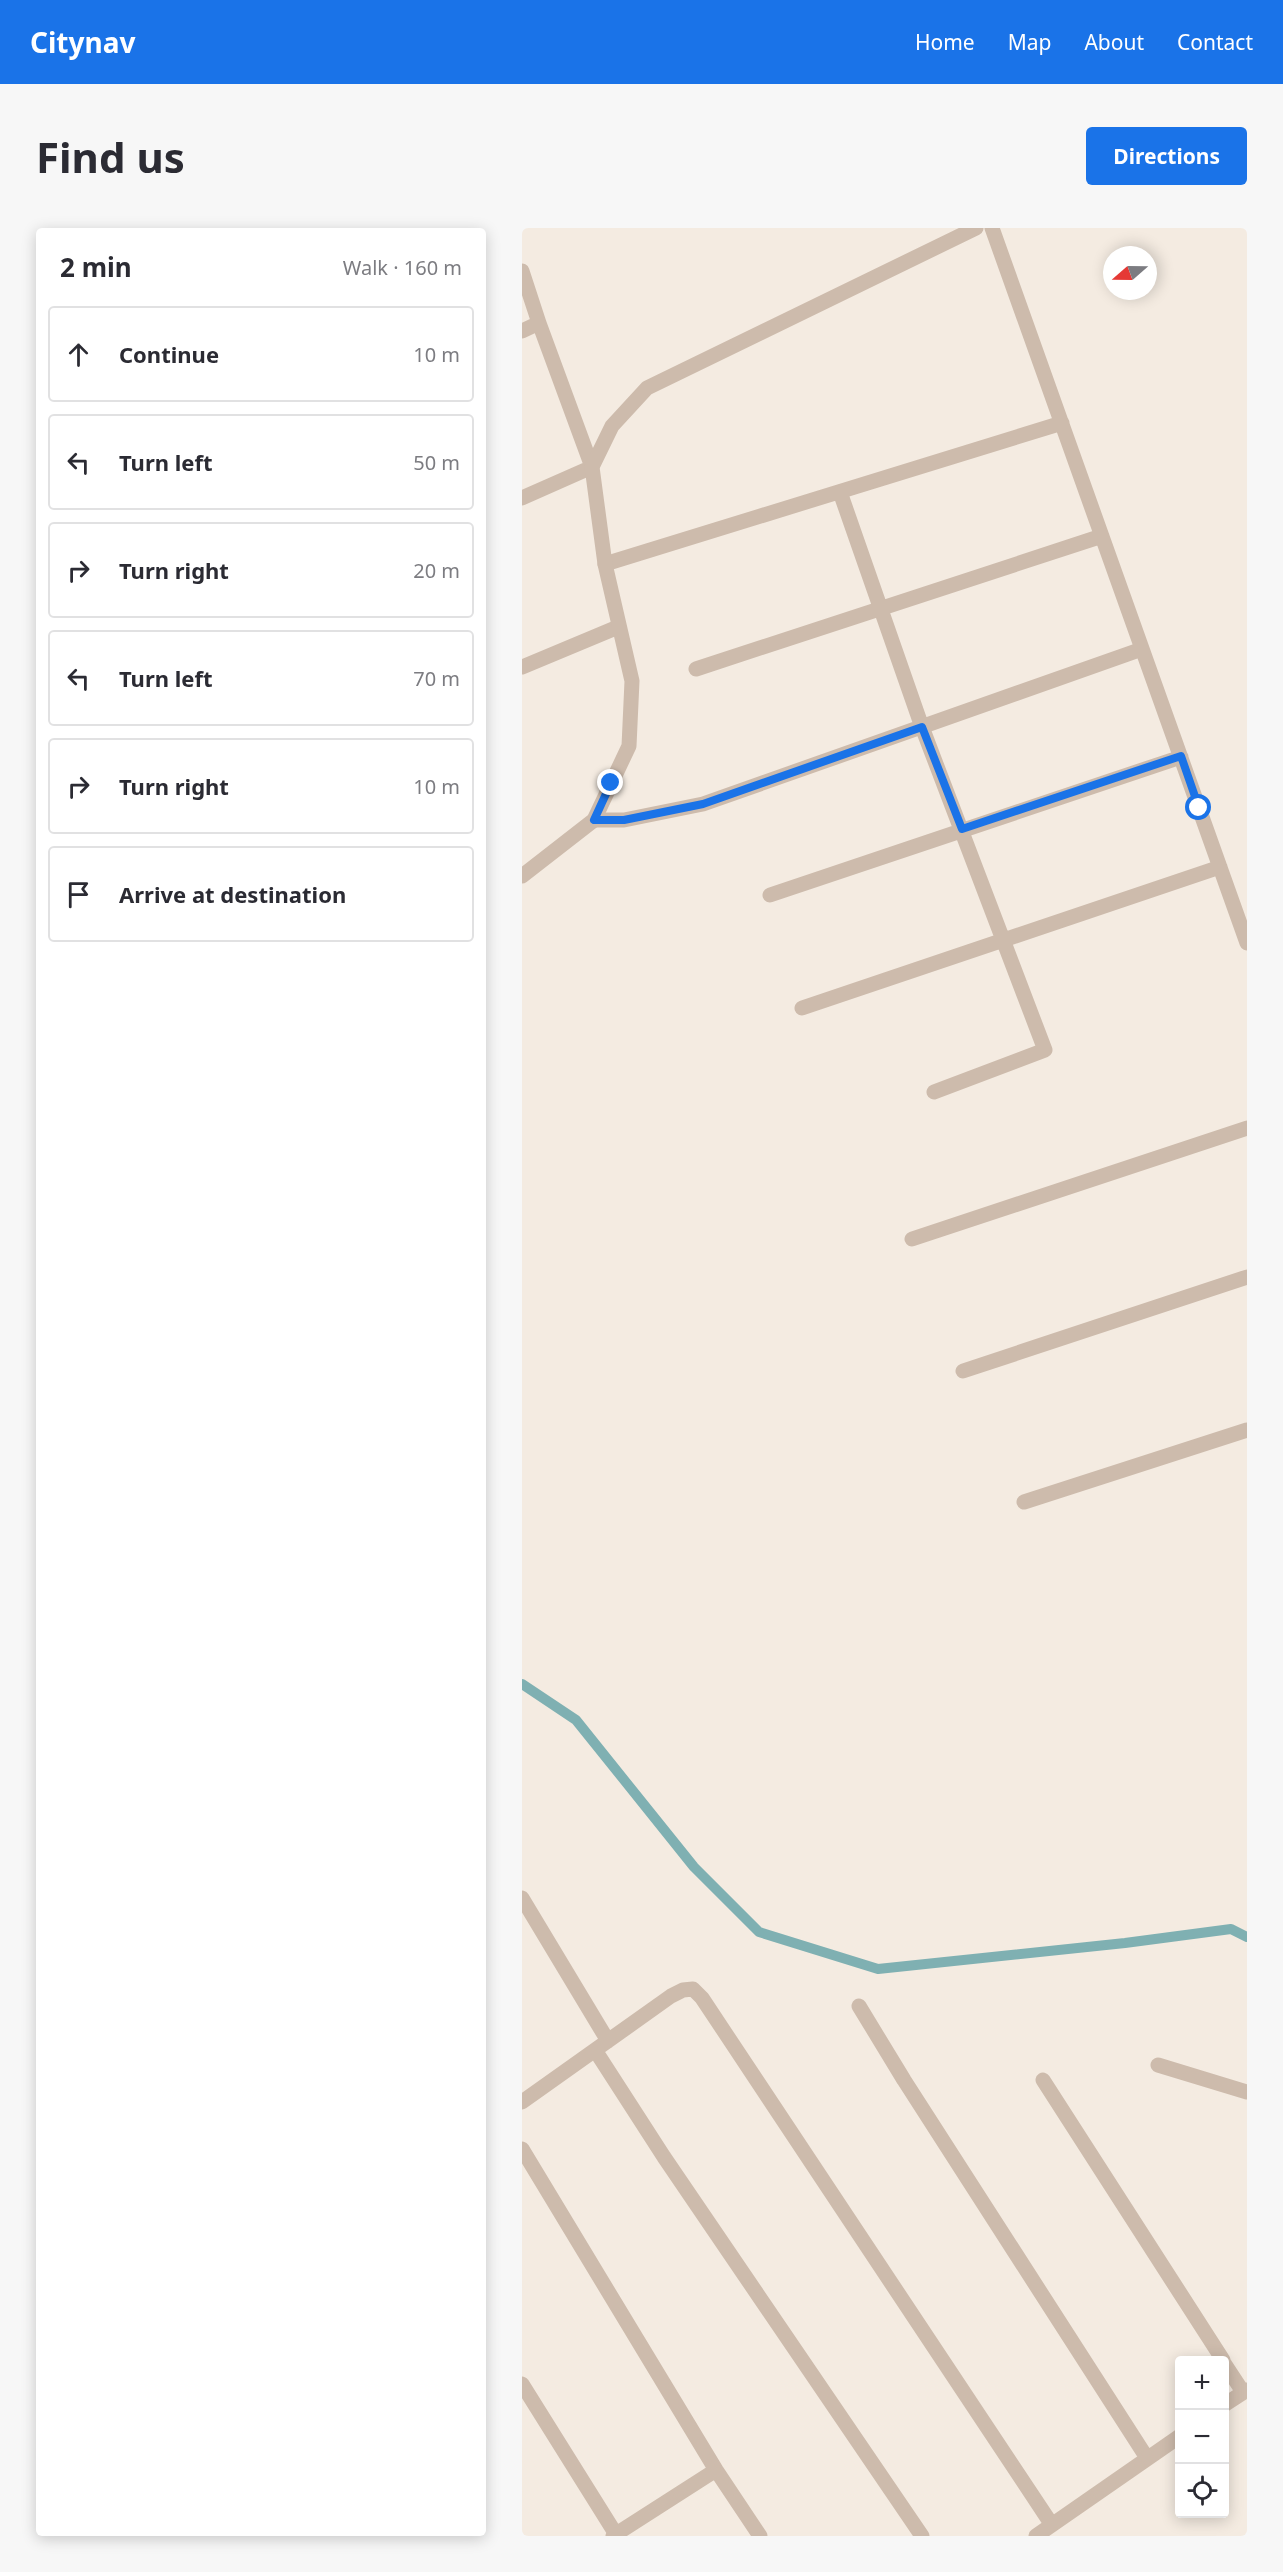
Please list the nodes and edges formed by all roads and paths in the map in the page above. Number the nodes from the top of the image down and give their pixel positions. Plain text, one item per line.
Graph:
1 (976, 228) edge
2 (992, 228) edge
3 (522, 271) edge
4 (538, 323) junction
5 (522, 331) edge
6 (1062, 423) junction
7 (592, 467) junction
8 (840, 492) junction
9 (522, 498) edge
10 (1101, 536) junction
11 (605, 564) junction
12 (880, 608) junction
13 (618, 627) junction
14 (1142, 649) junction
15 (522, 667) edge
16 (696, 669) dead end
17 (922, 727) junction
18 (1181, 756) junction
19 (594, 820) junction
20 (962, 829) junction
21 (1220, 867) junction
22 (522, 876) edge
23 (770, 895) dead end
24 (1003, 939) junction
25 (1247, 943) edge
26 (802, 1008) dead end
27 (934, 1092) dead end
28 (1247, 1128) edge
29 (912, 1239) dead end
30 (1247, 1277) edge
31 (963, 1371) dead end
32 (1247, 1430) edge
33 (1024, 1502) dead end
34 (522, 1898) edge
35 (859, 2006) dead end
36 (608, 2041) junction
37 (595, 2050) junction
38 (1158, 2065) dead end
39 (1043, 2080) dead end
40 (1247, 2092) edge
41 (522, 2102) edge
42 (522, 2149) edge
43 (1220, 2356) edge
44 (1229, 2369) edge
45 (522, 2384) edge
46 (1245, 2391) edge
47 (1229, 2402) edge
48 (1175, 2439) edge
49 (1147, 2458) junction
50 (716, 2470) junction
51 (1052, 2525) junction
52 (615, 2536) edge
53 (760, 2536) edge
54 (922, 2536) edge
55 (1036, 2536) edge

1 - 7 street
2 - 6 street
3 - 4 street
4 - 5 street
4 - 7 street
6 - 8 street
6 - 10 street
7 - 9 street
7 - 11 street
8 - 11 street
8 - 12 street
10 - 12 street
10 - 14 street
11 - 13 street
12 - 16 street
12 - 17 street
13 - 15 street
13 - 19 street
14 - 17 street
14 - 18 street
17 - 19 street
17 - 20 street
18 - 20 street
18 - 21 street
19 - 22 street
20 - 23 street
20 - 24 street
21 - 24 street
21 - 25 street
24 - 26 street
24 - 27 street
28 - 29 street
30 - 31 street
32 - 33 street
34 - 36 street
35 - 49 street
36 - 37 street
36 - 51 street
37 - 41 street
37 - 54 street
38 - 40 street
39 - 43 street
42 - 50 street
44 - 46 street
45 - 52 street
46 - 47 street
48 - 49 street
49 - 51 street
50 - 52 street
50 - 53 street
51 - 55 street

